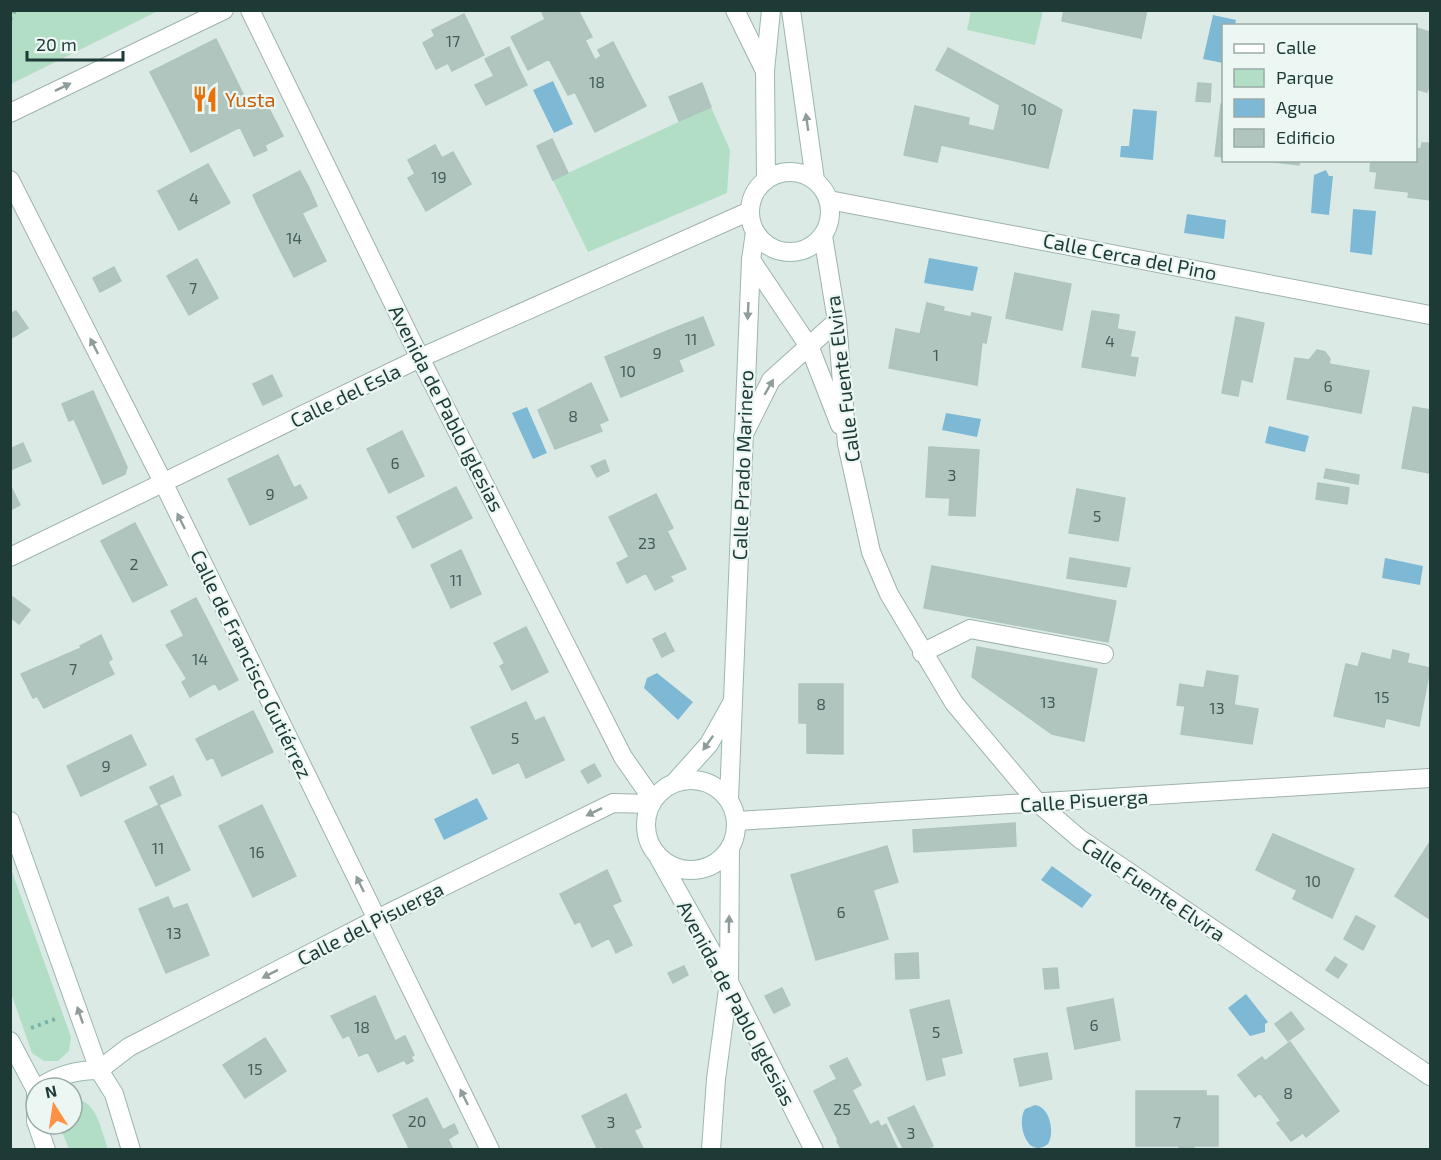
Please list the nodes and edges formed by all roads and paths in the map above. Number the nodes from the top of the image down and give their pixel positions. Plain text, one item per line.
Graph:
1 (15, 10) edge
2 (224, 10) edge
3 (250, 10) edge
4 (735, 10) edge
5 (771, 10) edge
6 (791, 10) edge
7 (10, 20) edge
8 (765, 71) junction
9 (10, 113) edge
10 (10, 180) edge
11 (766, 180) junction
12 (815, 180) junction
13 (829, 200) junction
14 (750, 211) junction
15 (755, 232) junction
16 (823, 236) junction
17 (751, 260) junction
18 (1431, 315) edge
19 (837, 321) junction
20 (810, 348) junction
21 (420, 358) junction
22 (742, 438) junction
23 (847, 444) junction
24 (163, 482) junction
25 (10, 557) edge
26 (922, 653) junction
27 (1104, 654) dead end
28 (734, 699) junction
29 (1431, 778) edge
30 (675, 782) junction
31 (729, 799) junction
32 (652, 802) junction
33 (1038, 803) junction
34 (10, 821) edge
35 (737, 821) junction
36 (730, 849) junction
37 (659, 857) junction
38 (377, 919) junction
39 (729, 982) junction
40 (10, 1041) edge
41 (99, 1070) junction
42 (29, 1076) edge
43 (62, 1076) edge
44 (1431, 1076) edge
45 (131, 1149) edge
46 (490, 1149) edge
47 (711, 1149) edge
48 (814, 1149) edge

1 - 7 path
9 -> 2 street
3 - 21 street, Avenida de Pablo Iglesias
4 - 8 street
5 - 8 street
12 -> 6 street
8 - 11 street
24 -> 10 street, Calle de Francisco Gutiérrez
11 - 12 street
11 - 14 street
12 - 13 street
13 - 16 street
13 - 18 street, Calle Cerca del Pino
14 - 15 street
14 - 21 street, Calle del Esla
15 - 16 street
15 - 17 street, Calle Prado Marinero
16 - 19 street, Calle Fuente Elvira
17 - 20 street
17 -> 22 street, Calle Prado Marinero
19 - 20 street
19 - 23 street, Calle Fuente Elvira
22 -> 20 street
20 - 23 street
21 - 24 street, Calle del Esla
21 - 32 street, Avenida de Pablo Iglesias
22 - 28 street, Calle Prado Marinero
23 - 26 street, Calle Fuente Elvira
24 - 25 street, Calle del Esla
38 -> 24 street, Calle de Francisco Gutiérrez
26 - 27 street
26 - 33 street, Calle Fuente Elvira
28 -> 30 street, Calle Prado Marinero
28 - 31 street, Calle Prado Marinero
29 - 33 street, Calle Pisuerga
30 - 31 street
30 - 32 street
31 - 35 street
32 - 37 street
32 -> 38 street, Calle del Pisuerga
33 - 35 street, Calle Pisuerga
33 - 44 street, Calle Fuente Elvira
41 -> 34 street
35 - 36 street
36 - 37 street
39 -> 36 street
37 - 39 street, Avenida de Pablo Iglesias
38 -> 41 street, Calle del Pisuerga
46 -> 38 street, Calle de Francisco Gutiérrez
39 - 47 street
39 - 48 street, Avenida de Pablo Iglesias
40 - 42 street
41 - 43 street
41 - 45 street

